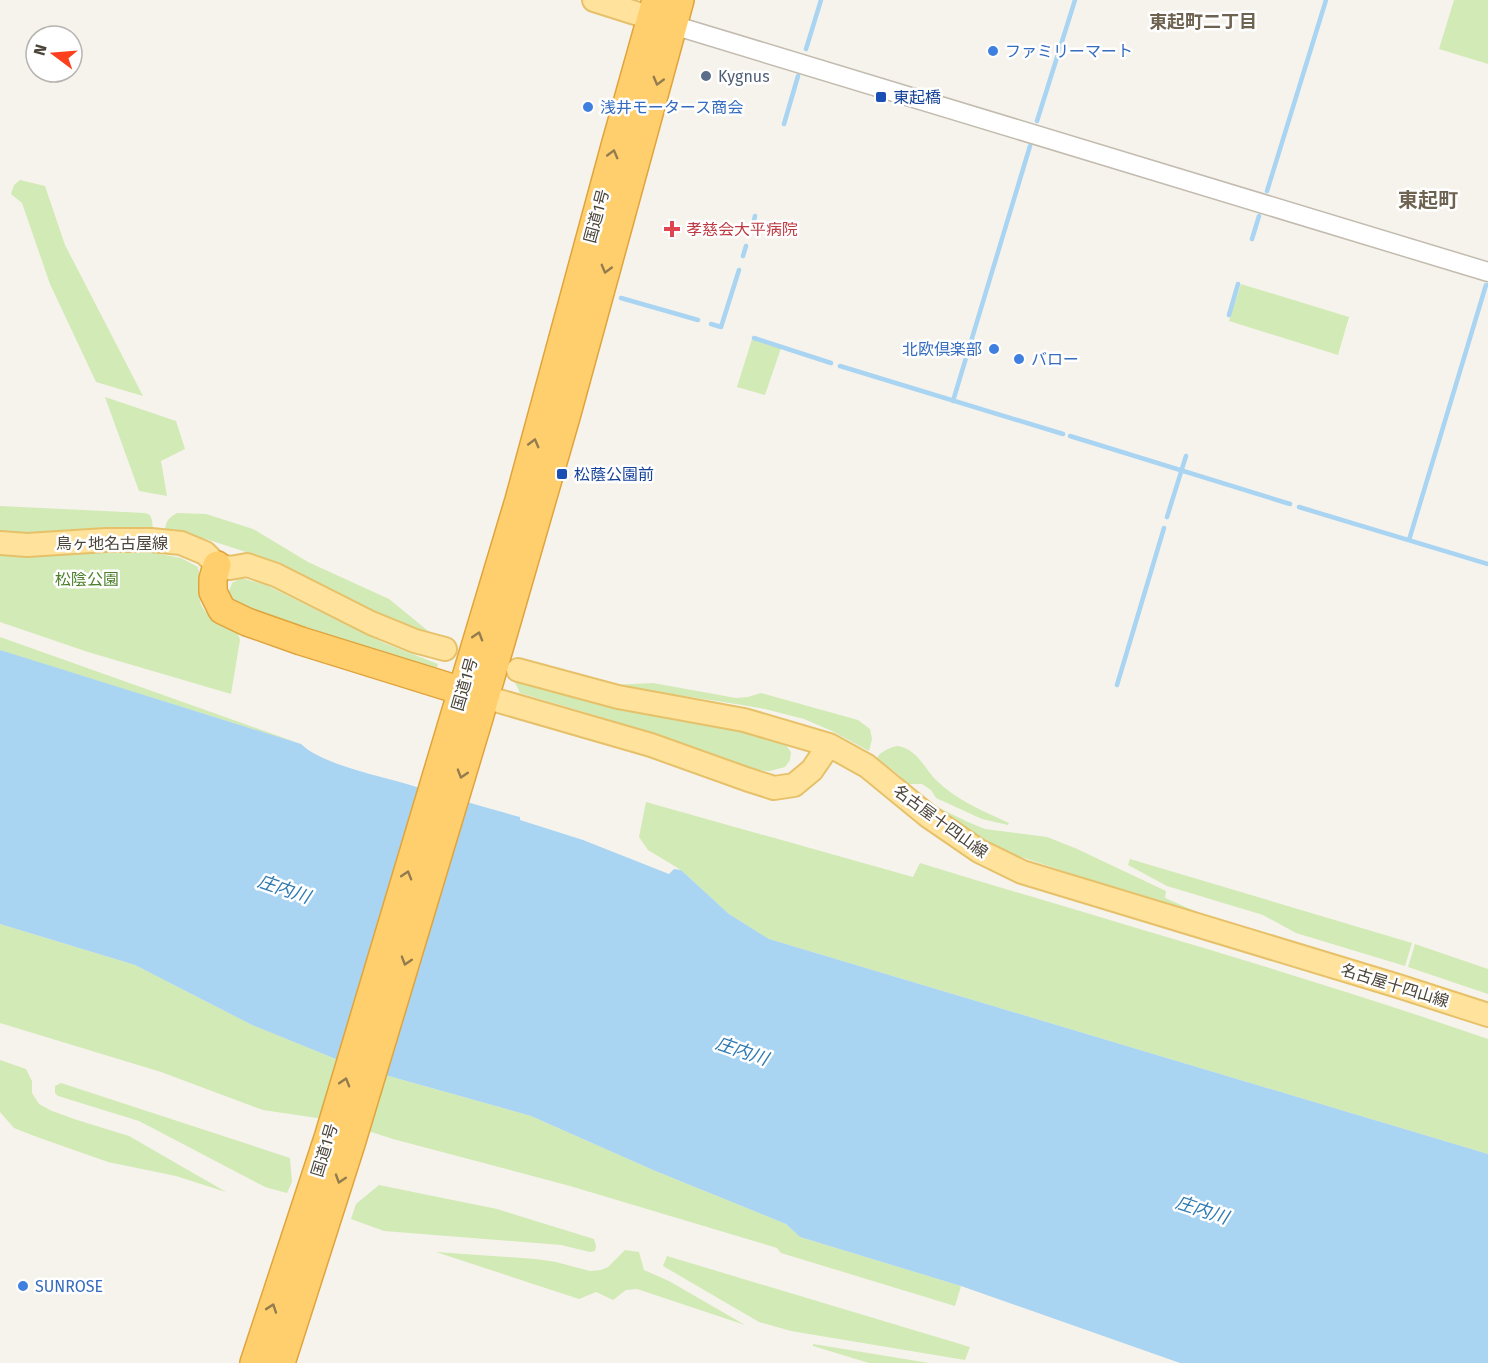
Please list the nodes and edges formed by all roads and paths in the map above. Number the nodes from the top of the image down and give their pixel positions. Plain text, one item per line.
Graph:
1 (594, 0) edge
2 (665, 11) edge
3 (1488, 273) edge
4 (0, 543) edge
5 (217, 565) junction
6 (445, 649) dead end
7 (518, 670) dead end
8 (470, 704) junction
9 (829, 746) junction
10 (1488, 1015) edge
11 (306, 1244) junction
12 (254, 1363) edge
13 (281, 1363) edge

1 - 2 main road
2 - 3 street
2 - 8 highway, 国道1号
4 - 5 main road, 鳥ヶ地名古屋線
5 - 6 main road
5 - 8 highway
7 - 9 main road, 名古屋十四山線
8 - 9 main road
8 - 11 highway, 国道1号
9 - 10 main road, 名古屋十四山線
12 -> 11 highway, 国道1号
11 - 13 highway, 国道1号

